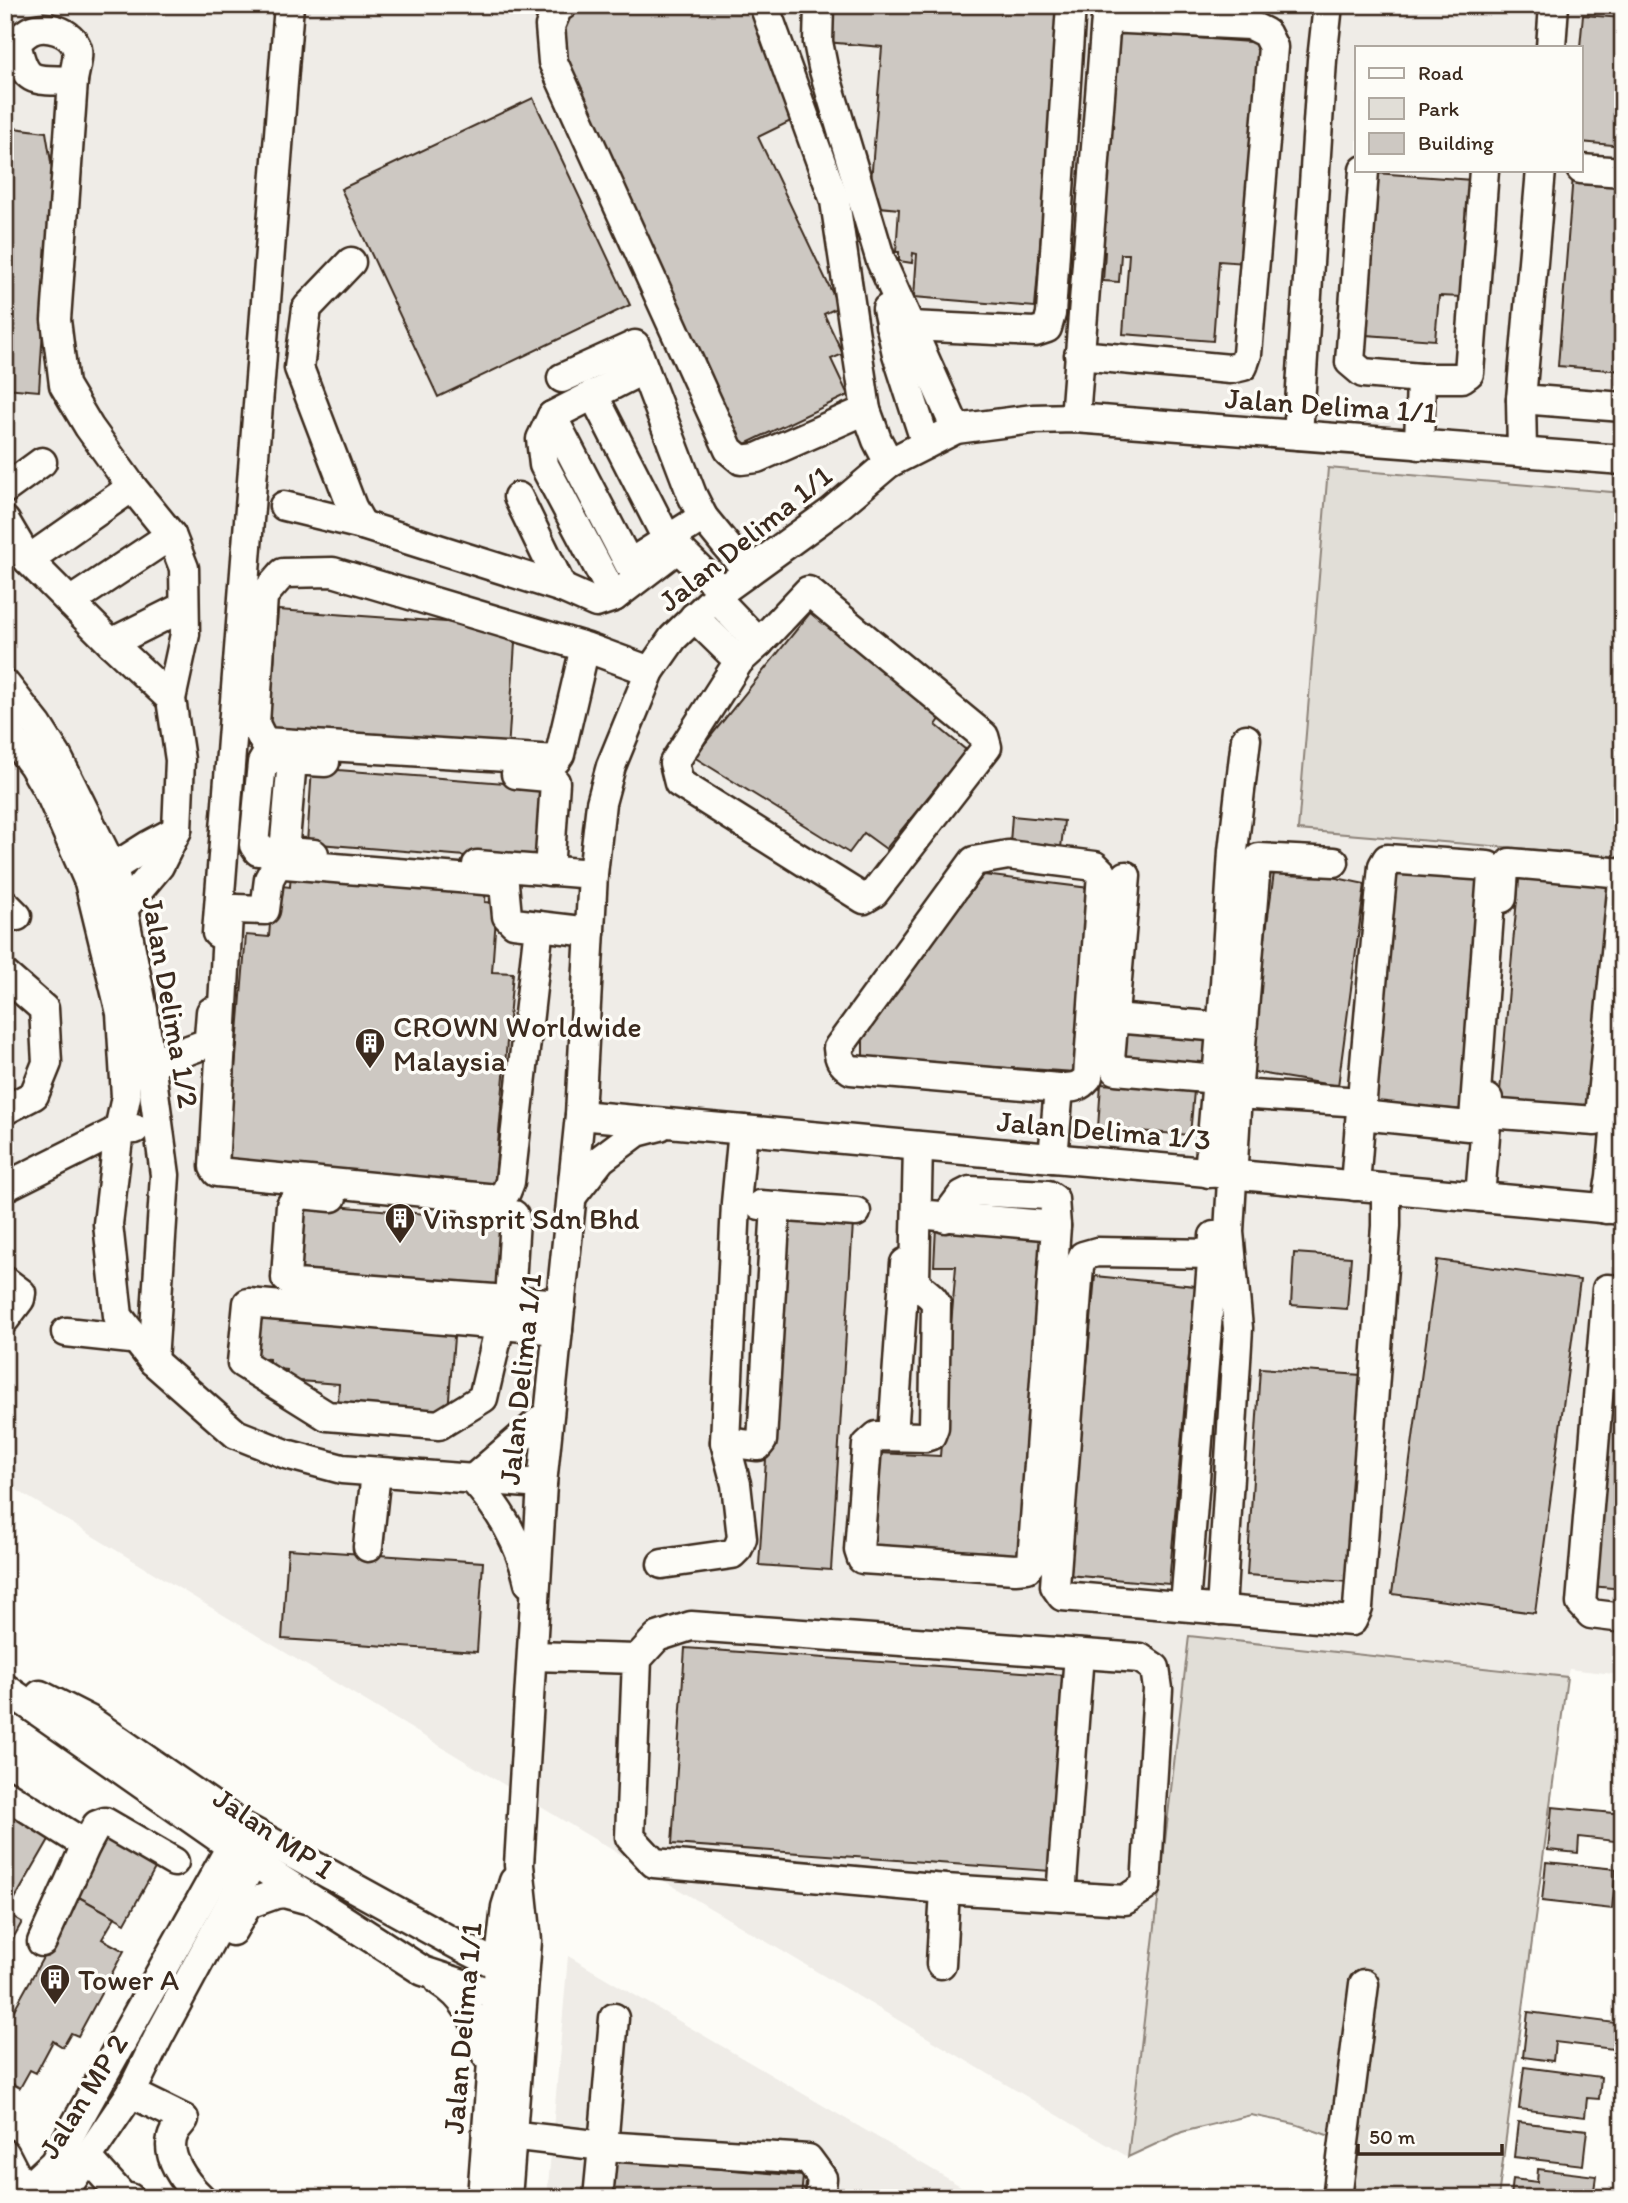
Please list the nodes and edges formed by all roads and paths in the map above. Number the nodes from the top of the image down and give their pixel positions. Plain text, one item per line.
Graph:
1 (289, 5) edge
2 (563, 5) edge
3 (764, 5) edge
4 (820, 5) edge
5 (1071, 5) edge
6 (1328, 5) edge
7 (1554, 5) edge
8 (1106, 12) edge
9 (1551, 46) edge
10 (10, 48) edge
11 (73, 82) junction
12 (1582, 169) edge
13 (1364, 172) edge
14 (1484, 172) edge
15 (1541, 172) edge
16 (1623, 172) edge
17 (351, 262) dead end
18 (900, 325) junction
19 (1079, 355) junction
20 (261, 363) junction
21 (299, 368) junction
22 (644, 369) junction
23 (562, 378) dead end
24 (1421, 378) junction
25 (593, 394) junction
26 (1521, 399) junction
27 (1623, 407) edge
28 (866, 410) junction
29 (552, 416) junction
30 (1075, 418) junction
31 (956, 429) junction
32 (1298, 435) junction
33 (926, 444) junction
34 (1419, 444) junction
35 (1522, 453) junction
36 (1623, 460) edge
37 (42, 462) dead end
38 (889, 463) junction
39 (132, 487) junction
40 (5, 489) edge
41 (518, 497) dead end
42 (284, 506) dead end
43 (703, 517) junction
44 (5, 521) edge
45 (362, 525) junction
46 (171, 535) junction
47 (667, 538) junction
48 (28, 560) junction
49 (748, 572) junction
50 (562, 588) junction
51 (718, 594) junction
52 (614, 597) junction
53 (70, 602) junction
54 (184, 607) junction
55 (694, 617) junction
56 (111, 643) junction
57 (586, 647) junction
58 (749, 652) junction
59 (650, 671) junction
60 (5, 684) edge
61 (171, 699) junction
62 (5, 728) edge
63 (1246, 739) dead end
64 (177, 830) junction
65 (1334, 862) dead end
66 (550, 871) junction
67 (1623, 873) edge
68 (593, 874) junction
69 (101, 875) junction
70 (1126, 876) dead end
71 (1623, 881) edge
72 (123, 909) junction
73 (539, 926) junction
74 (590, 932) junction
75 (5, 975) edge
76 (1114, 1018) junction
77 (1222, 1027) junction
78 (1623, 1043) edge
79 (150, 1064) junction
80 (1227, 1087) junction
81 (1059, 1088) junction
82 (1361, 1108) junction
83 (5, 1110) edge
84 (1487, 1113) junction
85 (580, 1115) junction
86 (670, 1123) junction
87 (159, 1128) junction
88 (119, 1130) junction
89 (743, 1130) junction
90 (1619, 1134) edge
91 (915, 1146) junction
92 (1054, 1158) junction
93 (1220, 1174) junction
94 (1355, 1186) junction
95 (5, 1187) edge
96 (1386, 1189) junction
97 (572, 1196) junction
98 (1480, 1197) junction
99 (736, 1203) junction
100 (776, 1206) junction
101 (1614, 1209) edge
102 (856, 1212) dead end
103 (916, 1214) junction
104 (1213, 1254) junction
105 (733, 1273) junction
106 (772, 1277) junction
107 (5, 1281) edge
108 (1623, 1290) edge
109 (505, 1312) junction
110 (559, 1317) junction
111 (5, 1319) edge
112 (66, 1332) dead end
113 (149, 1348) junction
114 (549, 1413) junction
115 (893, 1435) junction
116 (726, 1442) junction
117 (376, 1472) junction
118 (473, 1479) junction
119 (542, 1484) junction
120 (368, 1547) dead end
121 (662, 1564) dead end
122 (1185, 1606) junction
123 (1221, 1610) junction
124 (535, 1615) junction
125 (1623, 1618) edge
126 (1079, 1654) junction
127 (533, 1656) junction
128 (637, 1659) junction
129 (5, 1682) edge
130 (5, 1688) edge
131 (5, 1794) edge
132 (81, 1842) junction
133 (248, 1843) junction
134 (174, 1861) dead end
135 (519, 1865) junction
136 (945, 1889) junction
137 (1060, 1896) junction
138 (316, 1902) junction
139 (506, 1907) junction
140 (36, 1937) dead end
141 (458, 1945) junction
142 (941, 1964) dead end
143 (423, 1971) junction
144 (1364, 1984) dead end
145 (510, 1986) junction
146 (614, 2018) dead end
147 (158, 2038) junction
148 (492, 2069) junction
149 (131, 2093) junction
150 (499, 2133) junction
151 (603, 2146) junction
152 (5, 2154) edge
153 (87, 2157) junction
154 (19, 2195) edge
155 (125, 2197) edge
156 (52, 2198) edge
157 (201, 2198) edge
158 (482, 2198) edge
159 (507, 2198) edge
160 (598, 2198) edge
161 (820, 2198) edge
162 (1337, 2198) edge

1 - 20 street
2 - 28 street
3 - 28 street
4 - 18 street
5 - 18 street
6 - 32 street
7 - 9 street
8 - 19 street
8 - 19 street
10 - 11 street
10 - 11 street
11 - 39 street
12 - 16 street
13 - 24 street
14 - 24 street
15 - 26 street
17 - 21 street
18 - 31 street
18 - 33 street
19 - 30 street
20 - 21 street
20 - 79 street
21 - 45 street
22 - 23 street
22 - 25 street
22 - 43 street
24 - 34 street
25 - 29 street
25 - 47 street
26 - 27 street
26 - 35 street
28 - 38 street
29 - 47 street
29 - 52 street
30 - 31 street, Jalan Delima 1/1
30 - 32 street, Jalan Delima 1/1
31 - 33 street, Jalan Delima 1/1
32 - 34 street, Jalan Delima 1/1
33 - 38 street, Jalan Delima 1/1
34 - 35 street, Jalan Delima 1/1
35 - 36 street, Jalan Delima 1/1
37 - 40 street
38 - 49 street, Jalan Delima 1/1
39 - 46 street
39 - 48 street
41 - 50 street
42 - 45 street
43 - 47 street
43 - 49 street
44 - 48 street
45 - 50 street
46 - 53 street
46 - 54 street
48 - 53 street
49 - 51 street, Jalan Delima 1/1
50 - 52 street
51 - 52 street
51 - 55 street, Jalan Delima 1/1
51 - 58 street
53 - 56 street
54 - 56 street
54 - 61 street
55 - 58 street
55 - 59 street, Jalan Delima 1/1
56 - 61 street
57 - 57 street
57 - 59 street
58 - 58 street
59 - 68 street, Jalan Delima 1/1
60 - 69 street, Jalan Delima 1/2
61 - 64 street
62 - 69 street, Jalan Delima 1/2
63 - 77 street
64 - 69 street
64 - 72 street
65 - 80 street
66 - 66 street
66 - 68 street
67 - 84 street
68 - 74 street, Jalan Delima 1/1
69 - 72 street, Jalan Delima 1/2
69 - 88 street, Jalan Delima 1/2
70 - 76 street
71 - 84 street
72 - 79 street, Jalan Delima 1/2
73 - 73 street
73 - 74 street
74 - 85 street, Jalan Delima 1/1
75 - 83 street
76 - 77 street
76 - 80 street
77 - 80 street
78 - 90 street
79 - 87 street, Jalan Delima 1/2
80 - 82 street
80 - 93 street
81 - 81 street
81 - 92 street
82 - 82 street
82 - 94 street
84 - 98 street
85 - 86 street, Jalan Delima 1/3
85 - 97 street, Jalan Delima 1/1
86 - 89 street, Jalan Delima 1/3
86 - 97 street
87 - 88 street
87 - 113 street, Jalan Delima 1/2
88 - 95 street
88 - 113 street, Jalan Delima 1/2
89 - 91 street, Jalan Delima 1/3
89 - 99 street
90 - 101 street
91 - 92 street, Jalan Delima 1/3
91 - 103 street
91 - 115 street
92 - 93 street, Jalan Delima 1/3
93 - 94 street, Jalan Delima 1/3
93 - 104 street
93 - 123 street
94 - 96 street, Jalan Delima 1/3
96 - 98 street, Jalan Delima 1/3
96 - 123 street
97 - 110 street, Jalan Delima 1/1
98 - 101 street, Jalan Delima 1/3
99 - 100 street
99 - 105 street
100 - 102 street
100 - 106 street
103 - 115 street
103 - 115 street
104 - 122 street
104 - 122 street
105 - 106 street
105 - 116 street
106 - 116 street
107 - 111 street
108 - 125 street
109 - 109 street
109 - 109 street
109 - 110 street
110 - 114 street, Jalan Delima 1/1
112 - 113 street
113 - 117 street, Jalan Delima 1/2
114 - 118 street
114 - 119 street, Jalan Delima 1/1
116 - 121 street
117 - 118 street, Jalan Delima 1/2
117 - 120 street
118 - 119 street, Jalan Delima 1/2
118 - 124 street
119 - 124 street, Jalan Delima 1/1
122 - 123 street
124 - 127 street, Jalan Delima 1/1
126 - 128 street
126 - 137 street
126 - 137 street
127 - 128 street
127 - 135 street, Jalan Delima 1/1
128 - 136 street
129 - 133 street, Jalan MP 1
130 - 133 street, Jalan MP 1
131 - 132 street
132 - 134 street
132 - 140 street
133 - 138 street, Jalan MP 1
133 - 141 street, Jalan MP 1
133 - 147 street, Jalan MP 2
133 - 154 street, Jalan MP 2
135 - 139 street, Jalan Delima 1/1
135 - 145 street, Jalan Delima 1/1
136 - 137 street
136 - 142 street
138 - 143 street, Jalan MP 1
138 - 147 street
139 - 141 street
139 - 145 street, Jalan Delima 1/1
141 - 145 street, Jalan MP 1
143 - 145 street, Jalan MP 1
143 - 148 street
144 - 162 street
145 - 148 street, Jalan Delima 1/1
145 - 150 street, Jalan Delima 1/1
146 - 151 street
147 - 149 street, Jalan MP 2
148 - 150 street, Jalan Delima 1/1
149 - 153 street, Jalan MP 2
149 - 157 street
150 - 151 street
150 - 158 street, Jalan Delima 1/1
150 - 159 street, Jalan Delima 1/1
151 - 160 street
151 - 161 street
152 - 154 street
153 - 155 street
153 - 156 street, Jalan MP 2

